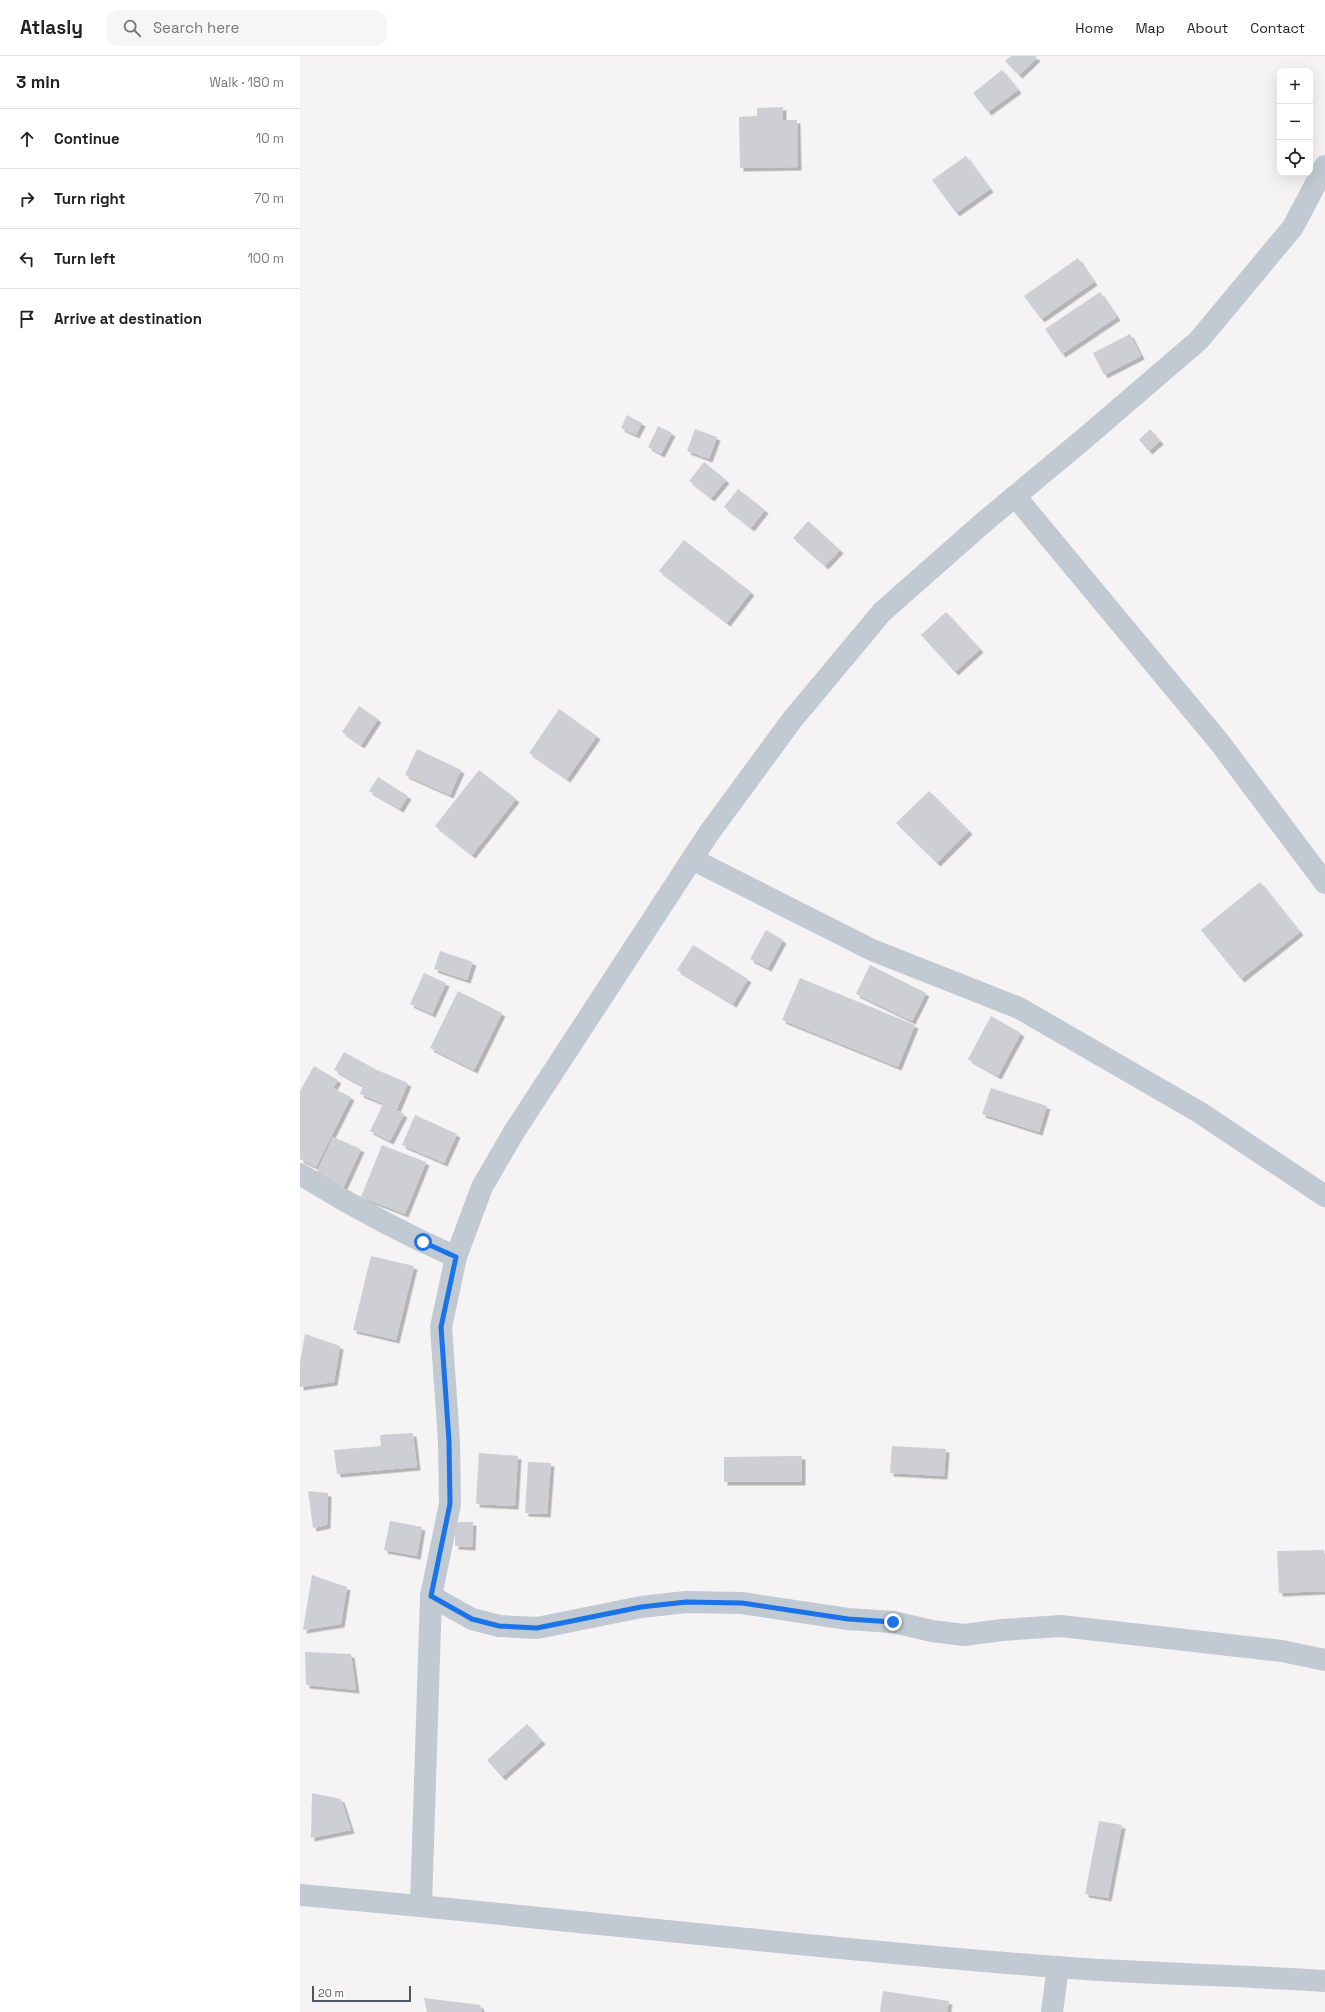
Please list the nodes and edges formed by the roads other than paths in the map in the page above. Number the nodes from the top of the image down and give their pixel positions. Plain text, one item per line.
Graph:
1 (1325, 166) edge
2 (1015, 496) junction
3 (692, 859) junction
4 (1325, 883) edge
5 (300, 1174) edge
6 (1325, 1196) edge
7 (456, 1257) junction
8 (431, 1596) junction
9 (1325, 1660) edge
10 (300, 1895) edge
11 (421, 1905) junction
12 (1058, 1967) junction
13 (1325, 1981) edge
14 (1052, 2012) edge

1 - 2 street
2 - 3 street
2 - 4 street
3 - 6 street
3 - 7 street
5 - 7 street
7 - 8 street
8 - 9 street
8 - 11 street
10 - 11 street
11 - 12 street
12 - 13 street
12 - 14 street

